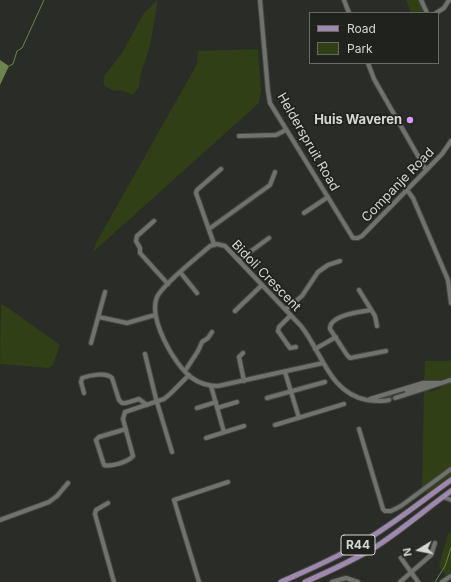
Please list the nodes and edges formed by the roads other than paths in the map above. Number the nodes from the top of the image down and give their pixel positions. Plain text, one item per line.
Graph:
1 (260, 0) edge
2 (344, 0) edge
3 (421, 0) edge
4 (449, 0) edge
5 (349, 12) edge
6 (427, 12) edge
7 (438, 12) edge
8 (368, 64) edge
9 (286, 130) junction
10 (239, 136) dead end
11 (451, 141) edge
12 (221, 169) dead end
13 (426, 170) junction
14 (275, 172) dead end
15 (407, 190) junction
16 (328, 197) junction
17 (304, 213) dead end
18 (154, 222) dead end
19 (209, 229) junction
20 (269, 238) dead end
21 (356, 238) joint
22 (214, 244) junction
23 (239, 260) junction
24 (340, 261) dead end
25 (180, 272) junction
26 (168, 284) junction
27 (262, 285) junction
28 (359, 290) dead end
29 (105, 292) dead end
30 (197, 293) dead end
31 (451, 303) edge
32 (286, 309) junction
33 (371, 310) junction
34 (235, 311) dead end
35 (155, 315) junction
36 (291, 315) junction
37 (99, 317) junction
38 (377, 326) dead end
39 (212, 332) dead end
40 (336, 337) junction
41 (91, 343) dead end
42 (296, 347) dead end
43 (315, 349) junction
44 (386, 351) dead end
45 (243, 353) dead end
46 (145, 354) dead end
47 (323, 363) junction
48 (185, 371) junction
49 (285, 372) junction
50 (189, 375) junction
51 (451, 380) edge
52 (244, 381) junction
53 (325, 382) dead end
54 (431, 385) junction
55 (211, 386) junction
56 (291, 392) junction
57 (84, 393) dead end
58 (267, 398) dead end
59 (368, 400) junction
60 (158, 402) junction
61 (216, 402) junction
62 (237, 402) dead end
63 (344, 404) dead end
64 (147, 405) junction
65 (197, 408) dead end
66 (217, 408) junction
67 (299, 418) junction
68 (275, 425) dead end
69 (244, 426) dead end
70 (126, 429) junction
71 (359, 429) dead end
72 (224, 432) junction
73 (206, 438) dead end
74 (172, 452) dead end
75 (451, 469) edge
76 (451, 480) edge
77 (228, 482) dead end
78 (68, 483) dead end
79 (451, 491) edge
80 (443, 497) junction
81 (451, 500) edge
82 (108, 503) dead end
83 (0, 520) edge
84 (435, 543) dead end
85 (401, 558) dead end
86 (411, 572) junction
87 (451, 576) edge
88 (114, 582) edge
89 (199, 582) edge
90 (281, 582) edge
91 (306, 582) edge
92 (332, 582) edge
93 (358, 582) edge
94 (400, 582) edge
95 (418, 582) edge
96 (442, 582) edge

1 - 9 street, Helderspruit Road
2 - 5 street
3 - 6 street
4 - 7 street
8 - 13 street
9 - 10 street
9 - 16 street, Helderspruit Road
11 - 13 street, Companje Road
12 - 19 street
13 - 15 street, Companje Road
14 - 19 street
15 - 21 street, Companje Road
15 - 31 street
16 - 17 street
16 - 21 street, Helderspruit Road
18 - 26 street
19 - 22 street
20 - 23 street
22 - 23 street, Bidoli Crescent
22 - 25 street, Bidoli Crescent
23 - 27 street, Bidoli Crescent
24 - 32 street
25 - 26 street, Bidoli Crescent
25 - 30 street
26 - 35 street, Bidoli Crescent
27 - 32 street, Bidoli Crescent
27 - 34 street
28 - 33 street
29 - 37 street
32 - 36 street, Bidoli Crescent
33 - 38 street
33 - 40 street
35 - 37 street
35 - 48 street
36 - 42 street
36 - 43 street, Bidoli Crescent
37 - 41 street
39 - 48 street
40 - 43 street
40 - 44 street
43 - 47 street, Bidoli Crescent
45 - 52 street
46 - 60 street
47 - 49 street
47 - 59 street, Bidoli Crescent
48 - 50 street
49 - 52 street
49 - 56 street
50 - 55 street
50 - 60 street
51 - 54 street
52 - 55 street
53 - 56 street
54 - 54 street
54 - 59 street
55 - 61 street
56 - 58 street
56 - 67 street
57 - 64 street
59 - 59 street, Bidoli Crescent
60 - 64 street
60 - 74 street
61 - 65 street
61 - 66 street
62 - 66 street
63 - 67 street
64 - 70 street
66 - 72 street
67 - 68 street
69 - 72 street
70 - 70 street
71 - 75 street
72 - 73 street
76 - 90 main road, R44
77 - 89 street
78 - 83 street
79 - 80 main road, R44
80 - 81 street
80 - 91 main road, R44
82 - 88 street
84 - 86 street
85 - 86 street
86 - 94 street
86 - 95 street
87 - 96 street
92 - 93 street

